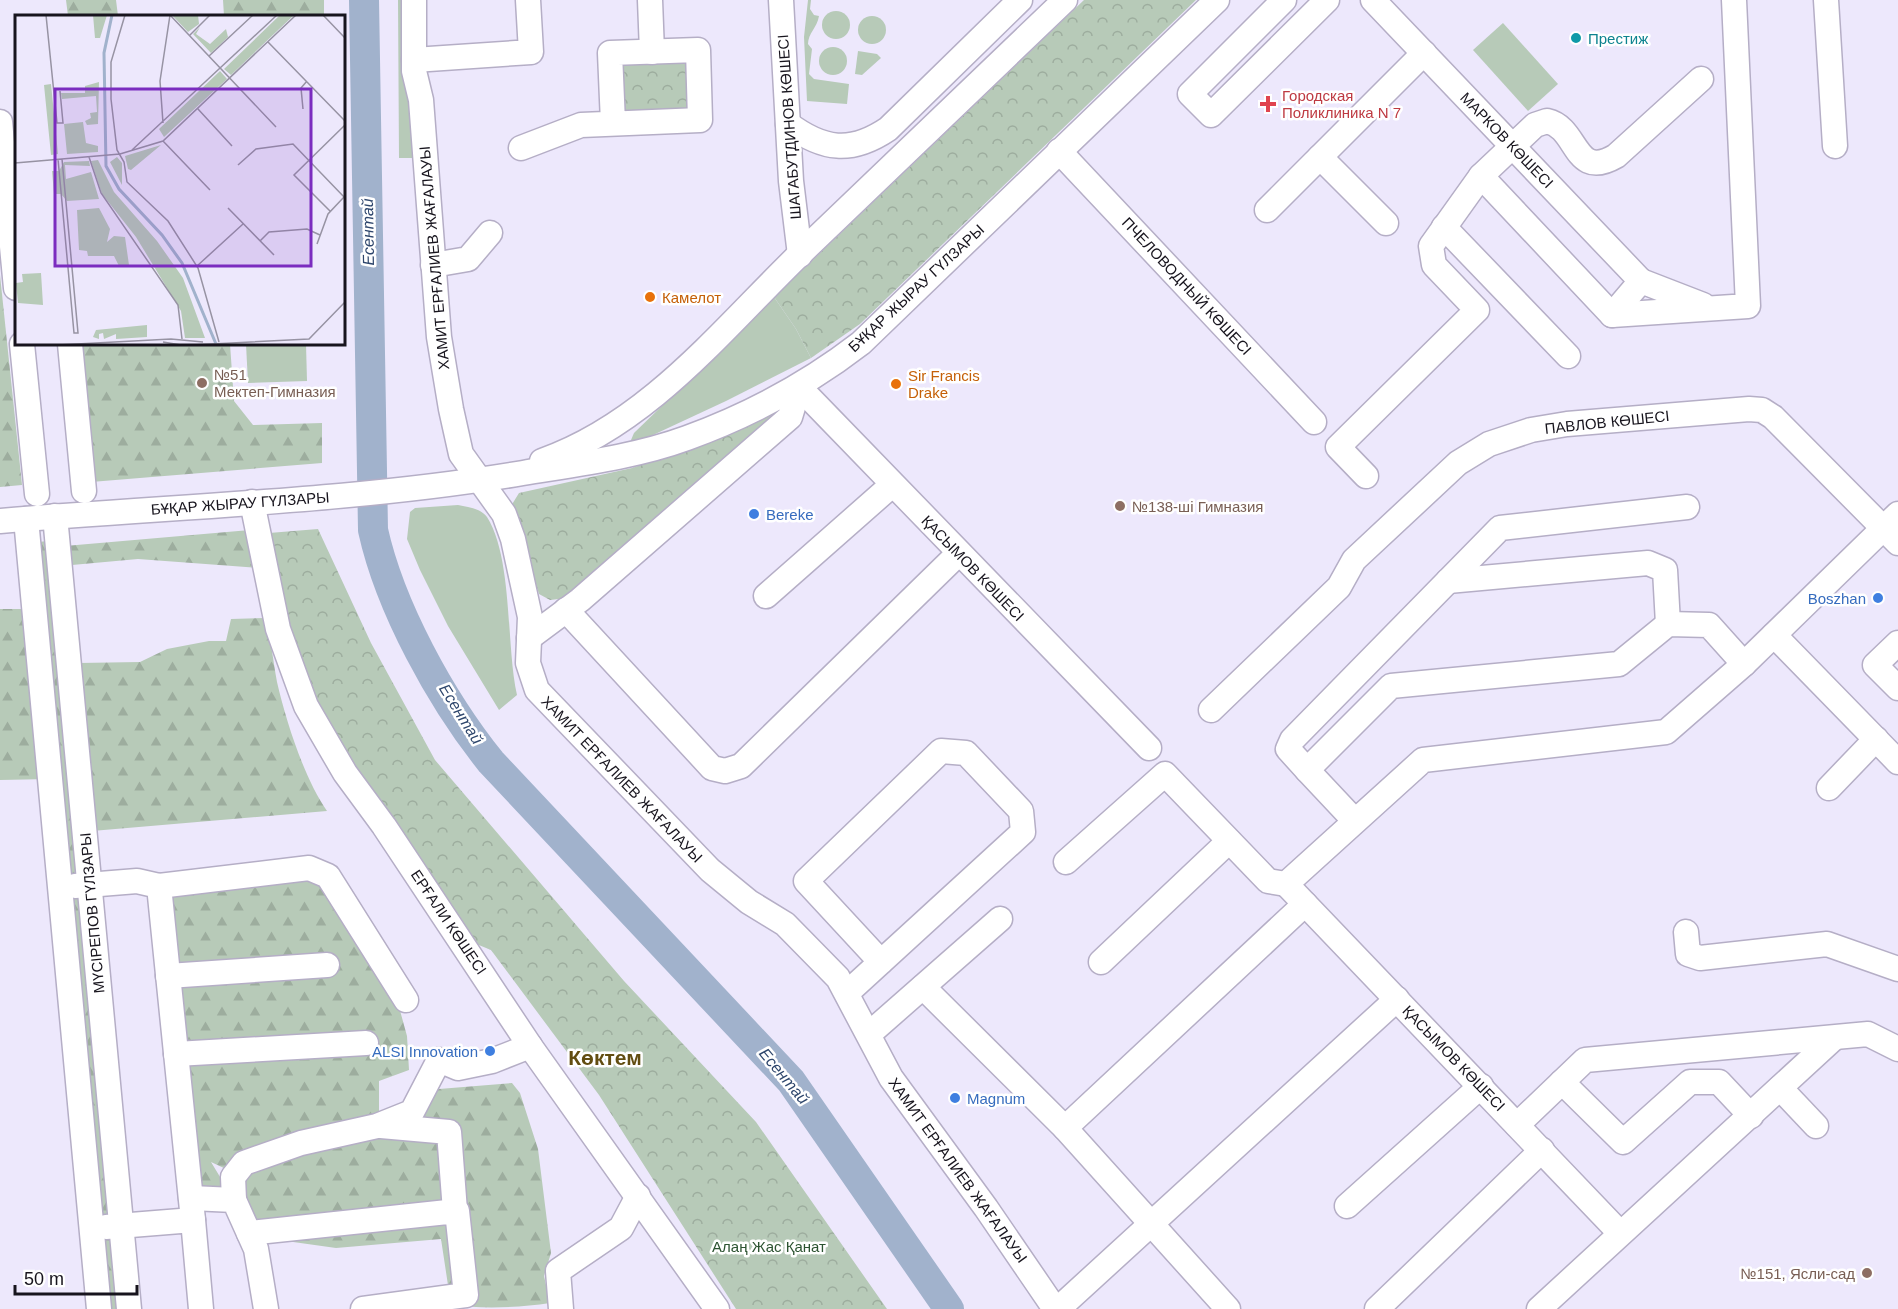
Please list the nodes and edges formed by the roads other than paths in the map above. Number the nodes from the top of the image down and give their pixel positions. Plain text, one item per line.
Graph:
1 (414, 0) edge
2 (528, 0) edge
3 (650, 0) edge
4 (781, 0) edge
5 (1020, 0) edge
6 (1065, 0) edge
7 (1217, 0) edge
8 (1284, 0) edge
9 (1373, 0) edge
10 (1734, 0) edge
11 (1826, 0) edge
12 (1315, 4) edge
13 (652, 52) junction
14 (1424, 53) junction
15 (414, 60) junction
16 (1701, 80) dead end
17 (0, 122) edge
18 (613, 123) junction
19 (788, 124) junction
20 (1511, 145) junction
21 (1835, 146) dead end
22 (521, 148) dead end
23 (1059, 151) junction
24 (1320, 157) junction
25 (1481, 176) junction
26 (1267, 210) dead end
27 (1386, 222) dead end
28 (1444, 227) junction
29 (490, 233) dead end
30 (15, 255) edge
31 (800, 255) junction
32 (433, 265) junction
33 (1641, 281) junction
34 (1711, 308) junction
35 (1612, 315) junction
36 (22, 345) edge
37 (70, 345) edge
38 (1568, 356) dead end
39 (799, 387) junction
40 (1314, 422) dead end
41 (604, 432) junction
42 (611, 457) junction
43 (1365, 476) dead end
44 (480, 480) junction
45 (892, 485) junction
46 (84, 491) dead end
47 (37, 494) dead end
48 (252, 502) junction
49 (1687, 507) dead end
50 (56, 516) junction
51 (26, 519) junction
52 (0, 521) edge
53 (1893, 528) edge
54 (958, 553) junction
55 (1448, 581) junction
56 (766, 596) dead end
57 (566, 610) junction
58 (1668, 624) junction
59 (1774, 635) junction
60 (529, 638) junction
61 (1898, 643) edge
62 (1744, 664) junction
63 (1898, 688) edge
64 (1211, 710) dead end
65 (76, 730) junction
66 (46, 732) junction
67 (1876, 739) junction
68 (1149, 748) dead end
69 (1898, 762) edge
70 (1307, 770) junction
71 (1829, 788) dead end
72 (1354, 820) junction
73 (1229, 841) junction
74 (1066, 862) dead end
75 (1286, 884) junction
76 (90, 885) junction
77 (159, 886) junction
78 (60, 887) junction
79 (1305, 904) junction
80 (1000, 919) dead end
81 (1686, 933) dead end
82 (881, 962) junction
83 (1101, 962) dead end
84 (327, 965) dead end
85 (1898, 969) edge
86 (168, 976) junction
87 (923, 987) junction
88 (847, 993) junction
89 (1397, 999) junction
90 (406, 1000) dead end
91 (869, 1034) junction
92 (1834, 1038) junction
93 (366, 1043) dead end
94 (530, 1046) junction
95 (1898, 1049) edge
96 (176, 1054) junction
97 (1562, 1082) junction
98 (1481, 1086) junction
99 (1780, 1088) junction
100 (1751, 1116) junction
101 (1517, 1125) junction
102 (377, 1126) junction
103 (1816, 1126) dead end
104 (1065, 1128) junction
105 (1542, 1150) junction
106 (638, 1196) junction
107 (234, 1200) junction
108 (1347, 1206) dead end
109 (192, 1209) junction
110 (454, 1211) junction
111 (122, 1226) junction
112 (1151, 1226) junction
113 (92, 1228) junction
114 (249, 1233) junction
115 (1620, 1233) junction
116 (99, 1309) edge
117 (124, 1309) edge
118 (201, 1309) edge
119 (266, 1309) edge
120 (363, 1309) edge
121 (561, 1309) edge
122 (717, 1309) edge
123 (1056, 1309) edge
124 (1228, 1309) edge
125 (1377, 1309) edge
126 (1539, 1309) edge

1 - 15 street, ХАМИТ ЕРҒАЛИЕВ ЖАҒАЛАУЫ
2 - 15 street
3 - 13 street
4 - 19 street, ШАГАБУТДИНОВ КӨШЕСІ
5 - 19 street
6 - 31 street, БҰҚАР ЖЫРАУ ГҮЛЗАРЫ
7 - 23 street, БҰҚАР ЖЫРАУ ГҮЛЗАРЫ
8 - 12 street
9 - 14 street, МАРКОВ КӨШЕСІ
10 - 34 street
11 - 21 street
13 - 18 street
13 - 18 street
14 - 20 street, МАРКОВ КӨШЕСІ
14 - 24 street
15 - 32 street, ХАМИТ ЕРҒАЛИЕВ ЖАҒАЛАУЫ
16 - 20 street
17 - 30 street
18 - 22 street
19 - 31 street, ШАГАБУТДИНОВ КӨШЕСІ
20 - 25 street
20 - 33 street, МАРКОВ КӨШЕСІ
23 - 39 street, БҰҚАР ЖЫРАУ ГҮЛЗАРЫ
23 - 40 street, ПЧЕЛОВОДНЫЙ КӨШЕСІ
24 - 26 street
24 - 27 street
25 - 28 street
25 - 35 street
28 - 38 street
28 - 43 street
29 - 32 street
31 - 41 street, БҰҚАР ЖЫРАУ ГҮЛЗАРЫ
32 - 44 street, ХАМИТ ЕРҒАЛИЕВ ЖАҒАЛАУЫ
33 - 34 street
33 - 35 street
34 - 35 street
36 - 47 street
37 - 46 street
39 - 42 street, БҰҚАР ЖЫРАУ ГҮЛЗАРЫ
39 - 45 street, ҚАСЫМОВ КӨШЕСІ
39 - 57 street
41 - 42 street
41 - 44 street, БҰҚАР ЖЫРАУ ГҮЛЗАРЫ
42 - 44 street, БҰҚАР ЖЫРАУ ГҮЛЗАРЫ
44 - 48 street, БҰҚАР ЖЫРАУ ГҮЛЗАРЫ
44 - 60 street, ХАМИТ ЕРҒАЛИЕВ ЖАҒАЛАУЫ
45 - 54 street, ҚАСЫМОВ КӨШЕСІ
45 - 56 street
48 - 50 street, БҰҚАР ЖЫРАУ ГҮЛЗАРЫ
48 - 94 street, ЕРҒАЛИ КӨШЕСІ
49 - 55 street
50 - 51 street, БҰҚАР ЖЫРАУ ГҮЛЗАРЫ
50 - 65 street, МҮСІРЕПОВ ГҮЛЗАРЫ
51 - 52 street, БҰҚАР ЖЫРАУ ГҮЛЗАРЫ
51 - 66 street, МҮСІРЕПОВ ГҮЛЗАРЫ
53 - 59 street
53 - 64 street, ПАВЛОВ КӨШЕСІ
54 - 57 street
54 - 68 street, ҚАСЫМОВ КӨШЕСІ
55 - 58 street
55 - 70 street
57 - 60 street
58 - 62 street
58 - 70 street
59 - 62 street
59 - 67 street
60 - 88 street, ХАМИТ ЕРҒАЛИЕВ ЖАҒАЛАУЫ
61 - 63 street
62 - 72 street
65 - 66 street
65 - 76 street, МҮСІРЕПОВ ГҮЛЗАРЫ
66 - 78 street, МҮСІРЕПОВ ГҮЛЗАРЫ
67 - 69 street
67 - 71 street
70 - 72 street
72 - 75 street
73 - 74 street
73 - 75 street
73 - 83 street
75 - 79 street, ҚАСЫМОВ КӨШЕСІ
76 - 77 street
76 - 78 street
76 - 111 street, МҮСІРЕПОВ ГҮЛЗАРЫ
77 - 86 street
77 - 90 street
78 - 113 street, МҮСІРЕПОВ ГҮЛЗАРЫ
79 - 89 street, ҚАСЫМОВ КӨШЕСІ
79 - 104 street
80 - 87 street
81 - 85 street
82 - 82 street
82 - 88 street
84 - 86 street
86 - 96 street
87 - 91 street
87 - 104 street
88 - 91 street, ХАМИТ ЕРҒАЛИЕВ ЖАҒАЛАУЫ
89 - 98 street, ҚАСЫМОВ КӨШЕСІ
89 - 112 street
91 - 123 street, ХАМИТ ЕРҒАЛИЕВ ЖАҒАЛАУЫ
92 - 95 street
92 - 97 street
92 - 99 street
93 - 96 street
94 - 102 street
94 - 106 street, ЕРҒАЛИ КӨШЕСІ
96 - 109 street
97 - 100 street
97 - 101 street
98 - 101 street, ҚАСЫМОВ КӨШЕСІ
98 - 108 street
99 - 100 street
99 - 103 street
100 - 115 street
101 - 105 street, ҚАСЫМОВ КӨШЕСІ
102 - 107 street
102 - 110 street
104 - 112 street
105 - 115 street, ҚАСЫМОВ КӨШЕСІ
105 - 125 street
106 - 121 street
106 - 122 street, ЕРҒАЛИ КӨШЕСІ
107 - 109 street
107 - 114 street
109 - 111 street
109 - 118 street
110 - 114 street
110 - 120 street
111 - 113 street
111 - 117 street, МҮСІРЕПОВ ГҮЛЗАРЫ
112 - 123 street
112 - 124 street
113 - 116 street, МҮСІРЕПОВ ГҮЛЗАРЫ
114 - 119 street
115 - 126 street

